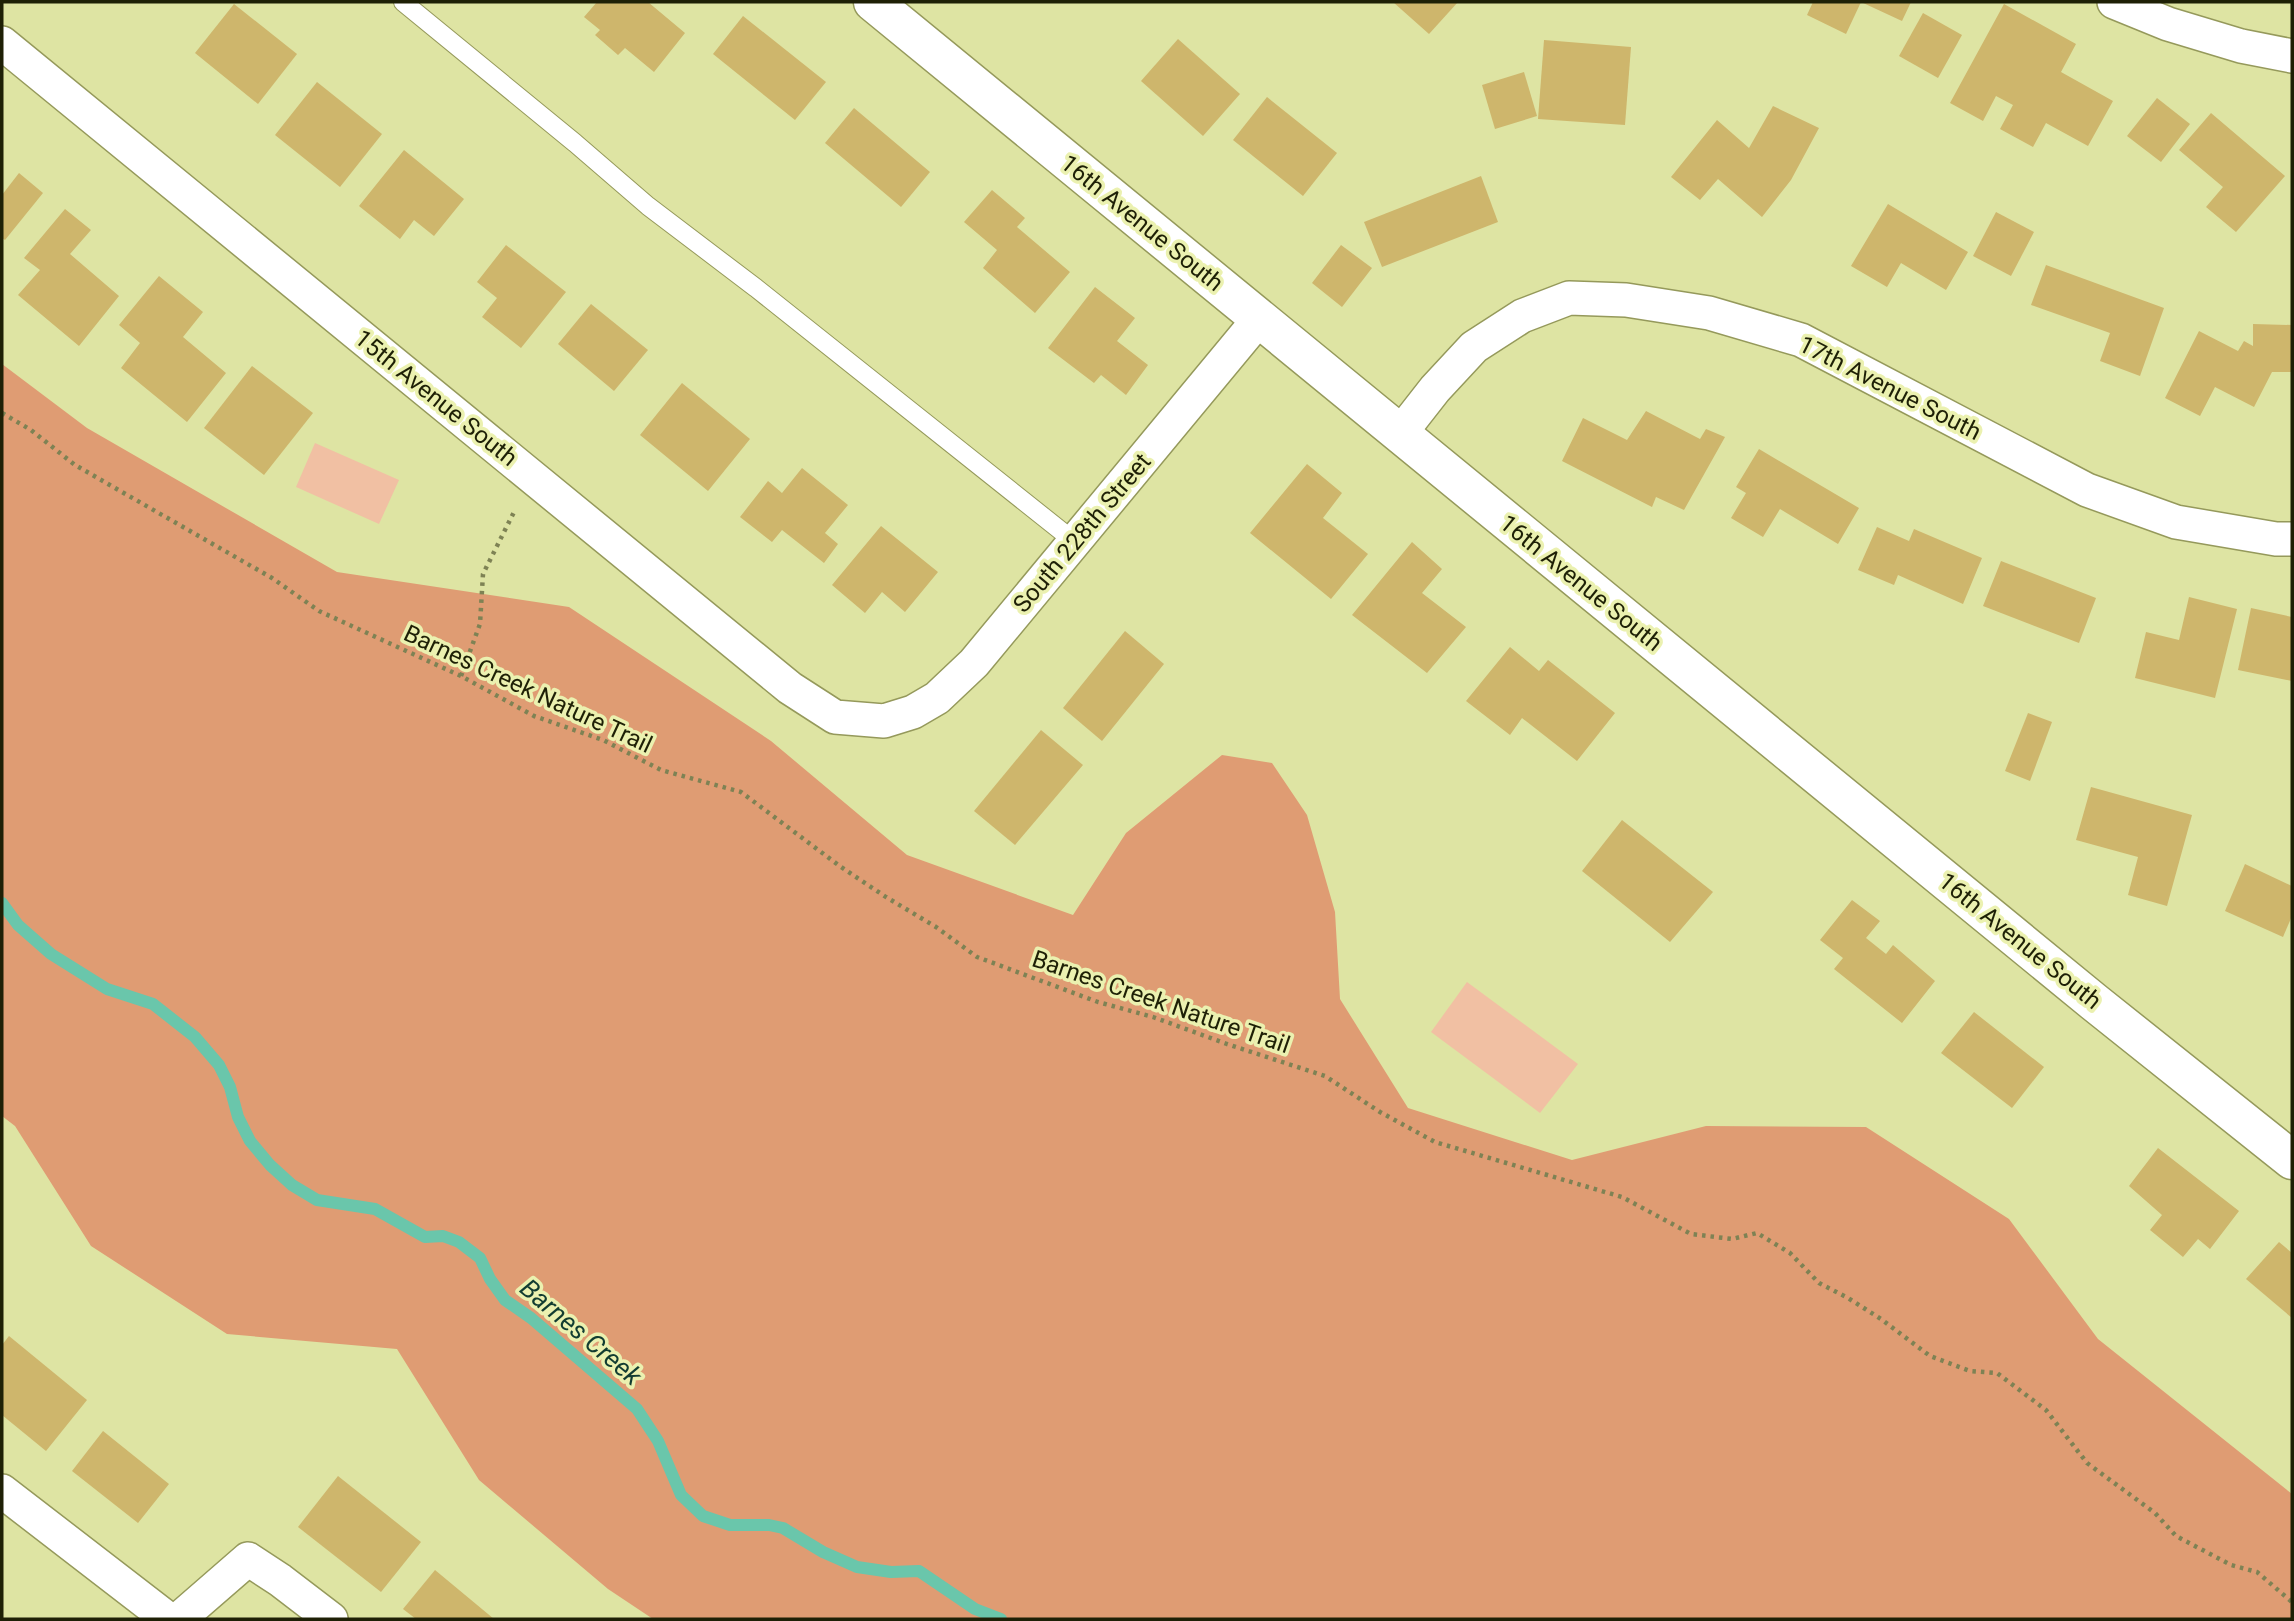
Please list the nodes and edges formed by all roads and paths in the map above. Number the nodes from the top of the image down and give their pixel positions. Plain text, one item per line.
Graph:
1 (403, 2) edge
2 (873, 2) edge
3 (2114, 2) edge
4 (2, 43) edge
5 (2292, 56) edge
6 (1259, 319) junction
7 (2, 413) edge
8 (1399, 435) junction
9 (531, 476) junction
10 (2292, 539) edge
11 (1075, 542) junction
12 (461, 676) junction
13 (884, 721) joint
14 (2292, 1160) edge
15 (2, 1490) edge
16 (2292, 1602) edge
17 (168, 1619) edge
18 (179, 1619) edge
19 (331, 1619) edge

1 - 11 lane
2 - 6 street, 16th Avenue South
3 - 5 street
4 - 9 street, 15th Avenue South
6 - 8 street, 16th Avenue South
6 - 11 street, South 228th Street
7 - 12 path, Barnes Creek Nature Trail
8 - 10 street, 17th Avenue South
8 - 14 street, 16th Avenue South
9 - 12 path
9 - 13 street, 15th Avenue South
11 - 13 street, South 228th Street
12 - 16 path, Barnes Creek Nature Trail
15 - 17 street
18 - 19 street

